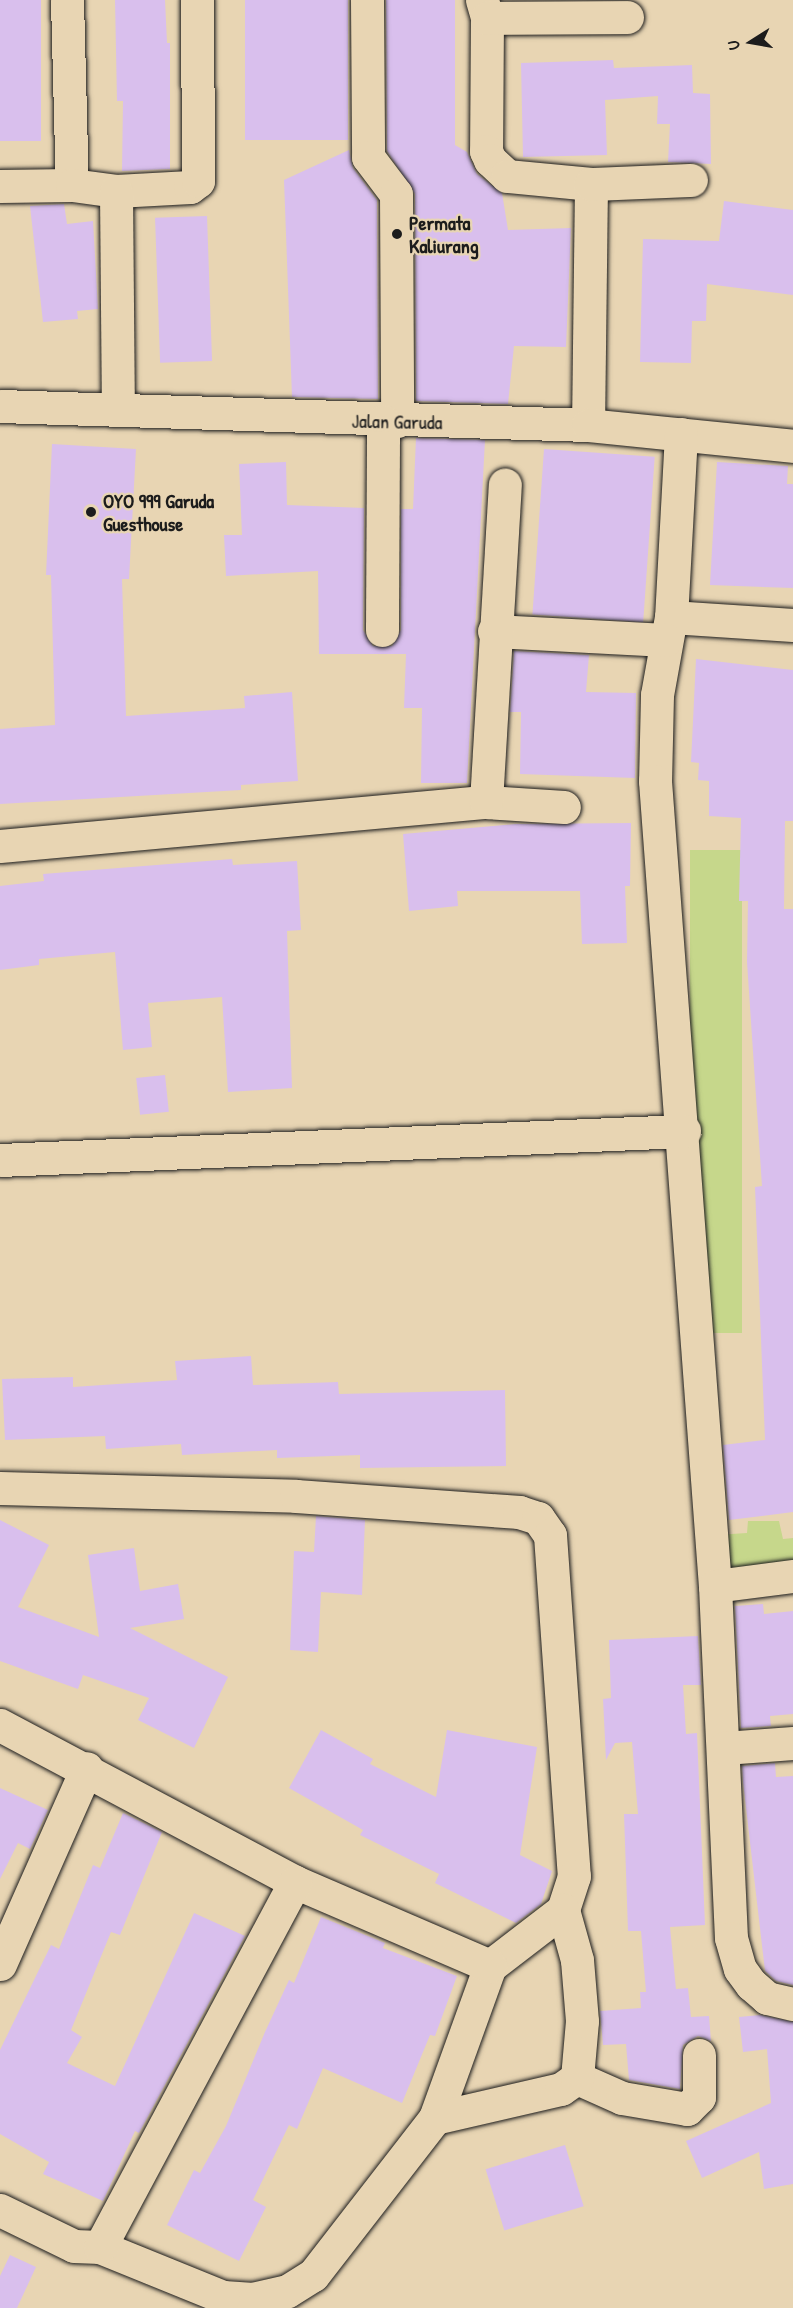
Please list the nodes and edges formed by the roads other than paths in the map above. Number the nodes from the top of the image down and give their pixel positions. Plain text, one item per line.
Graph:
1 (67, 0) edge
2 (198, 0) edge
3 (367, 0) edge
4 (485, 9) edge
5 (627, 17) dead end
6 (691, 180) dead end
7 (591, 184) junction
8 (72, 185) junction
9 (0, 186) edge
10 (116, 190) junction
11 (0, 406) edge
12 (118, 409) junction
13 (390, 421) junction
14 (588, 425) junction
15 (681, 434) junction
16 (793, 446) edge
17 (505, 485) dead end
18 (793, 625) edge
19 (669, 628) junction
20 (382, 630) dead end
21 (494, 632) junction
22 (486, 802) junction
23 (564, 807) dead end
24 (0, 846) edge
25 (684, 1131) junction
26 (0, 1160) edge
27 (0, 1488) edge
28 (793, 1576) edge
29 (714, 1586) junction
30 (0, 1725) edge
31 (793, 1743) edge
32 (723, 1748) junction
33 (87, 1768) junction
34 (295, 1882) junction
35 (563, 1910) junction
36 (0, 1964) edge
37 (490, 1966) junction
38 (793, 2004) edge
39 (699, 2055) dead end
40 (578, 2078) junction
41 (435, 2118) junction
42 (0, 2210) edge
43 (100, 2247) junction

1 - 8 street
2 - 10 street
3 - 13 street
4 - 5 street
4 - 7 street
6 - 7 street
7 - 14 street
8 - 9 street
8 - 10 street
10 - 12 street
11 - 12 street, Jalan Garuda
12 - 13 street, Jalan Garuda
13 - 14 street, Jalan Garuda
13 - 20 street
14 - 15 street, Jalan Garuda
15 - 16 street, Jalan Garuda
15 - 19 street
17 - 21 street
18 - 19 street
19 - 21 street
19 - 25 street
21 - 22 street
22 - 23 street
22 - 24 street
25 - 26 street
25 - 29 street
27 - 35 street
28 - 29 street
29 - 32 street
30 - 33 street
31 - 32 street
32 - 38 street
33 - 34 street
33 - 36 street
34 - 37 street
34 - 43 street
35 - 37 street
35 - 40 street
37 - 41 street
39 - 40 street
40 - 41 street
41 - 43 street
42 - 43 street

